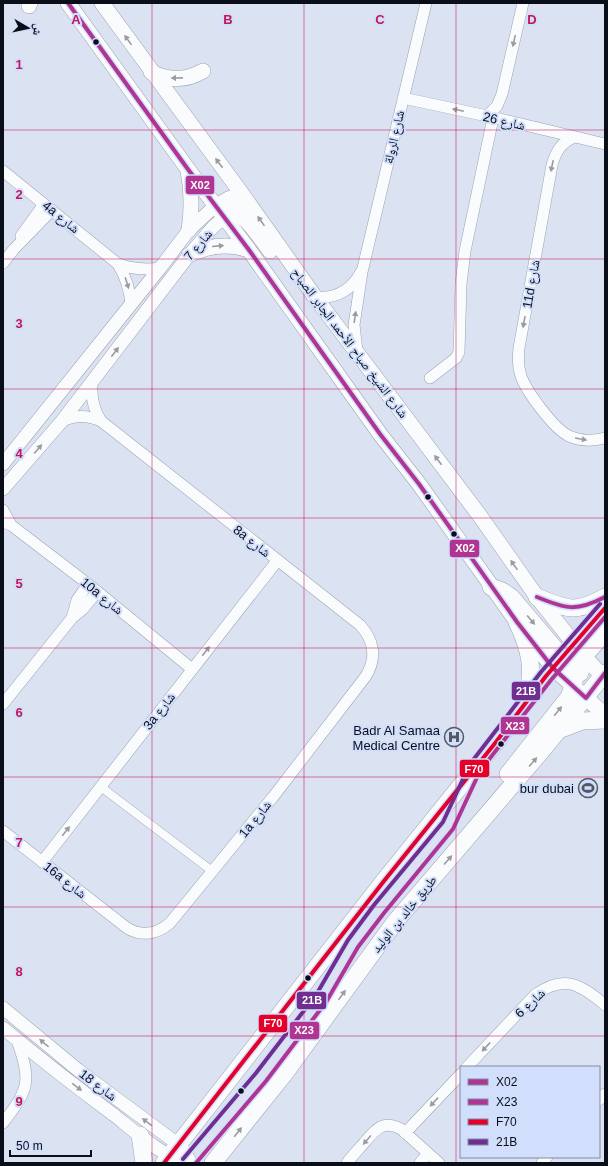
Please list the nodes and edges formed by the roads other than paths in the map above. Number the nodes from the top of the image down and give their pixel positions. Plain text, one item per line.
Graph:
1 (68, 3) edge
2 (102, 3) edge
3 (426, 3) edge
4 (523, 3) edge
5 (203, 71) dead end
6 (151, 72) junction
7 (403, 98) junction
8 (490, 117) junction
9 (574, 137) junction
10 (605, 144) edge
11 (187, 168) junction
12 (3, 171) edge
13 (242, 194) junction
14 (48, 207) junction
15 (224, 211) junction
16 (189, 230) junction
17 (249, 250) junction
18 (189, 255) junction
19 (3, 263) edge
20 (118, 264) junction
21 (160, 268) junction
22 (362, 272) junction
23 (315, 297) junction
24 (130, 304) junction
25 (358, 356) junction
26 (430, 378) dead end
27 (92, 383) junction
28 (62, 421) junction
29 (101, 421) junction
30 (605, 438) edge
31 (3, 464) edge
32 (3, 489) edge
33 (3, 510) edge
34 (7, 524) edge
35 (277, 560) junction
36 (88, 584) junction
37 (491, 587) junction
38 (97, 592) junction
39 (537, 597) junction
40 (605, 597) edge
41 (605, 608) edge
42 (72, 618) junction
43 (517, 622) junction
44 (605, 632) edge
45 (574, 643) junction
46 (557, 662) junction
47 (192, 669) junction
48 (366, 676) joint
49 (589, 678) edge
50 (3, 704) edge
51 (521, 708) junction
52 (605, 715) edge
53 (605, 720) edge
54 (560, 729) junction
55 (101, 787) junction
56 (491, 811) junction
57 (3, 831) edge
58 (42, 862) junction
59 (212, 871) junction
60 (127, 928) joint
61 (605, 1005) edge
62 (3, 1008) edge
63 (3, 1028) edge
64 (17, 1040) junction
65 (468, 1066) edge
66 (460, 1075) edge
67 (3, 1123) edge
68 (405, 1133) junction
69 (140, 1135) junction
70 (428, 1153) junction
71 (171, 1155) edge
72 (144, 1163) edge
73 (188, 1163) edge
74 (191, 1163) edge
75 (212, 1163) edge
76 (347, 1163) edge
77 (420, 1163) edge
78 (439, 1163) edge

1 - 11 main road, شارع الشيخ صباح الأحمد الجابر الصباح
6 -> 2 main road, شارع الشيخ صباح الأحمد الجابر الصباح
3 - 7 street, شارع الرولة
4 -> 8 street
5 -> 6 main road
13 -> 6 main road, شارع الشيخ صباح الأحمد الجابر الصباح
8 -> 7 street, شارع 26
7 - 22 street, شارع الرولة
8 - 9 street, شارع 26
8 - 26 street
9 - 10 street, شارع 26
9 -> 30 street, 11d شارع
11 - 15 main road, شارع الشيخ صباح الأحمد الجابر الصباح
11 - 16 main road
12 - 14 street, 4a شارع
13 - 15 street, شارع 7
13 - 15 street, شارع 7
23 -> 13 main road, شارع الشيخ صباح الأحمد الجابر الصباح
14 - 19 street
14 - 20 street, 4a شارع
15 - 16 street, شارع 7
15 - 17 main road, شارع الشيخ صباح الأحمد الجابر الصباح
15 - 18 street, شارع 7
15 - 23 main road
16 - 21 street, شارع 7
18 -> 17 main road
17 - 37 main road, شارع الشيخ صباح الأحمد الجابر الصباح
27 -> 18 street, شارع 7
20 - 21 street, 4a شارع
20 -> 24 street, 4a شارع
21 - 24 street, شارع 7
22 - 23 street, شارع الرولة
25 -> 22 street, شارع الرولة
23 - 25 main road, شارع الشيخ صباح الأحمد الجابر الصباح
24 - 31 street, شارع 7
39 -> 25 main road, شارع الشيخ صباح الأحمد الجابر الصباح
27 - 28 street, شارع 7
27 - 29 street, 8a شارع
28 - 29 street, 8a شارع
32 -> 28 street, شارع 7
29 - 35 street, 8a شارع
33 - 34 street, 10a شارع
34 - 36 street, 10a شارع
47 -> 35 street, 3a شارع
35 - 48 street, 8a شارع
36 - 38 street, 10a شارع
36 - 42 street
37 - 43 main road, شارع الشيخ صباح الأحمد الجابر الصباح
37 -> 46 main road
38 - 42 street
38 - 47 street, 10a شارع
39 - 40 main road
39 - 45 main road, شارع الشيخ صباح الأحمد الجابر الصباح
41 - 45 main road
42 - 50 street
43 - 46 main road, شارع الشيخ صباح الأحمد الجابر الصباح
43 - 51 main road
44 - 49 main road
45 - 46 main road
45 - 49 main road
46 - 49 main road
46 - 51 main road
47 - 55 street, 3a شارع
48 - 59 street, 1a شارع
49 - 52 main road
49 - 54 main road, طريق خالد بن الوليد
56 -> 49 main road
51 - 71 main road
53 - 54 main road
56 -> 54 main road, طريق خالد بن الوليد
58 -> 55 street, 3a شارع
55 - 59 street
75 -> 56 main road, طريق خالد بن الوليد
57 - 58 street, 16a شارع
58 - 60 street, 16a شارع
59 - 60 street, 1a شارع
61 -> 65 street, شارع 6
71 -> 62 street, شارع 18
63 - 64 street, شارع 18
64 - 67 street
64 -> 69 street, شارع 18
66 -> 68 street
68 - 70 street
68 -> 76 street
69 - 71 street, شارع 18
69 - 72 main road
70 - 77 street
70 - 78 street
71 - 73 street, شارع 18
71 - 74 street, شارع 18

